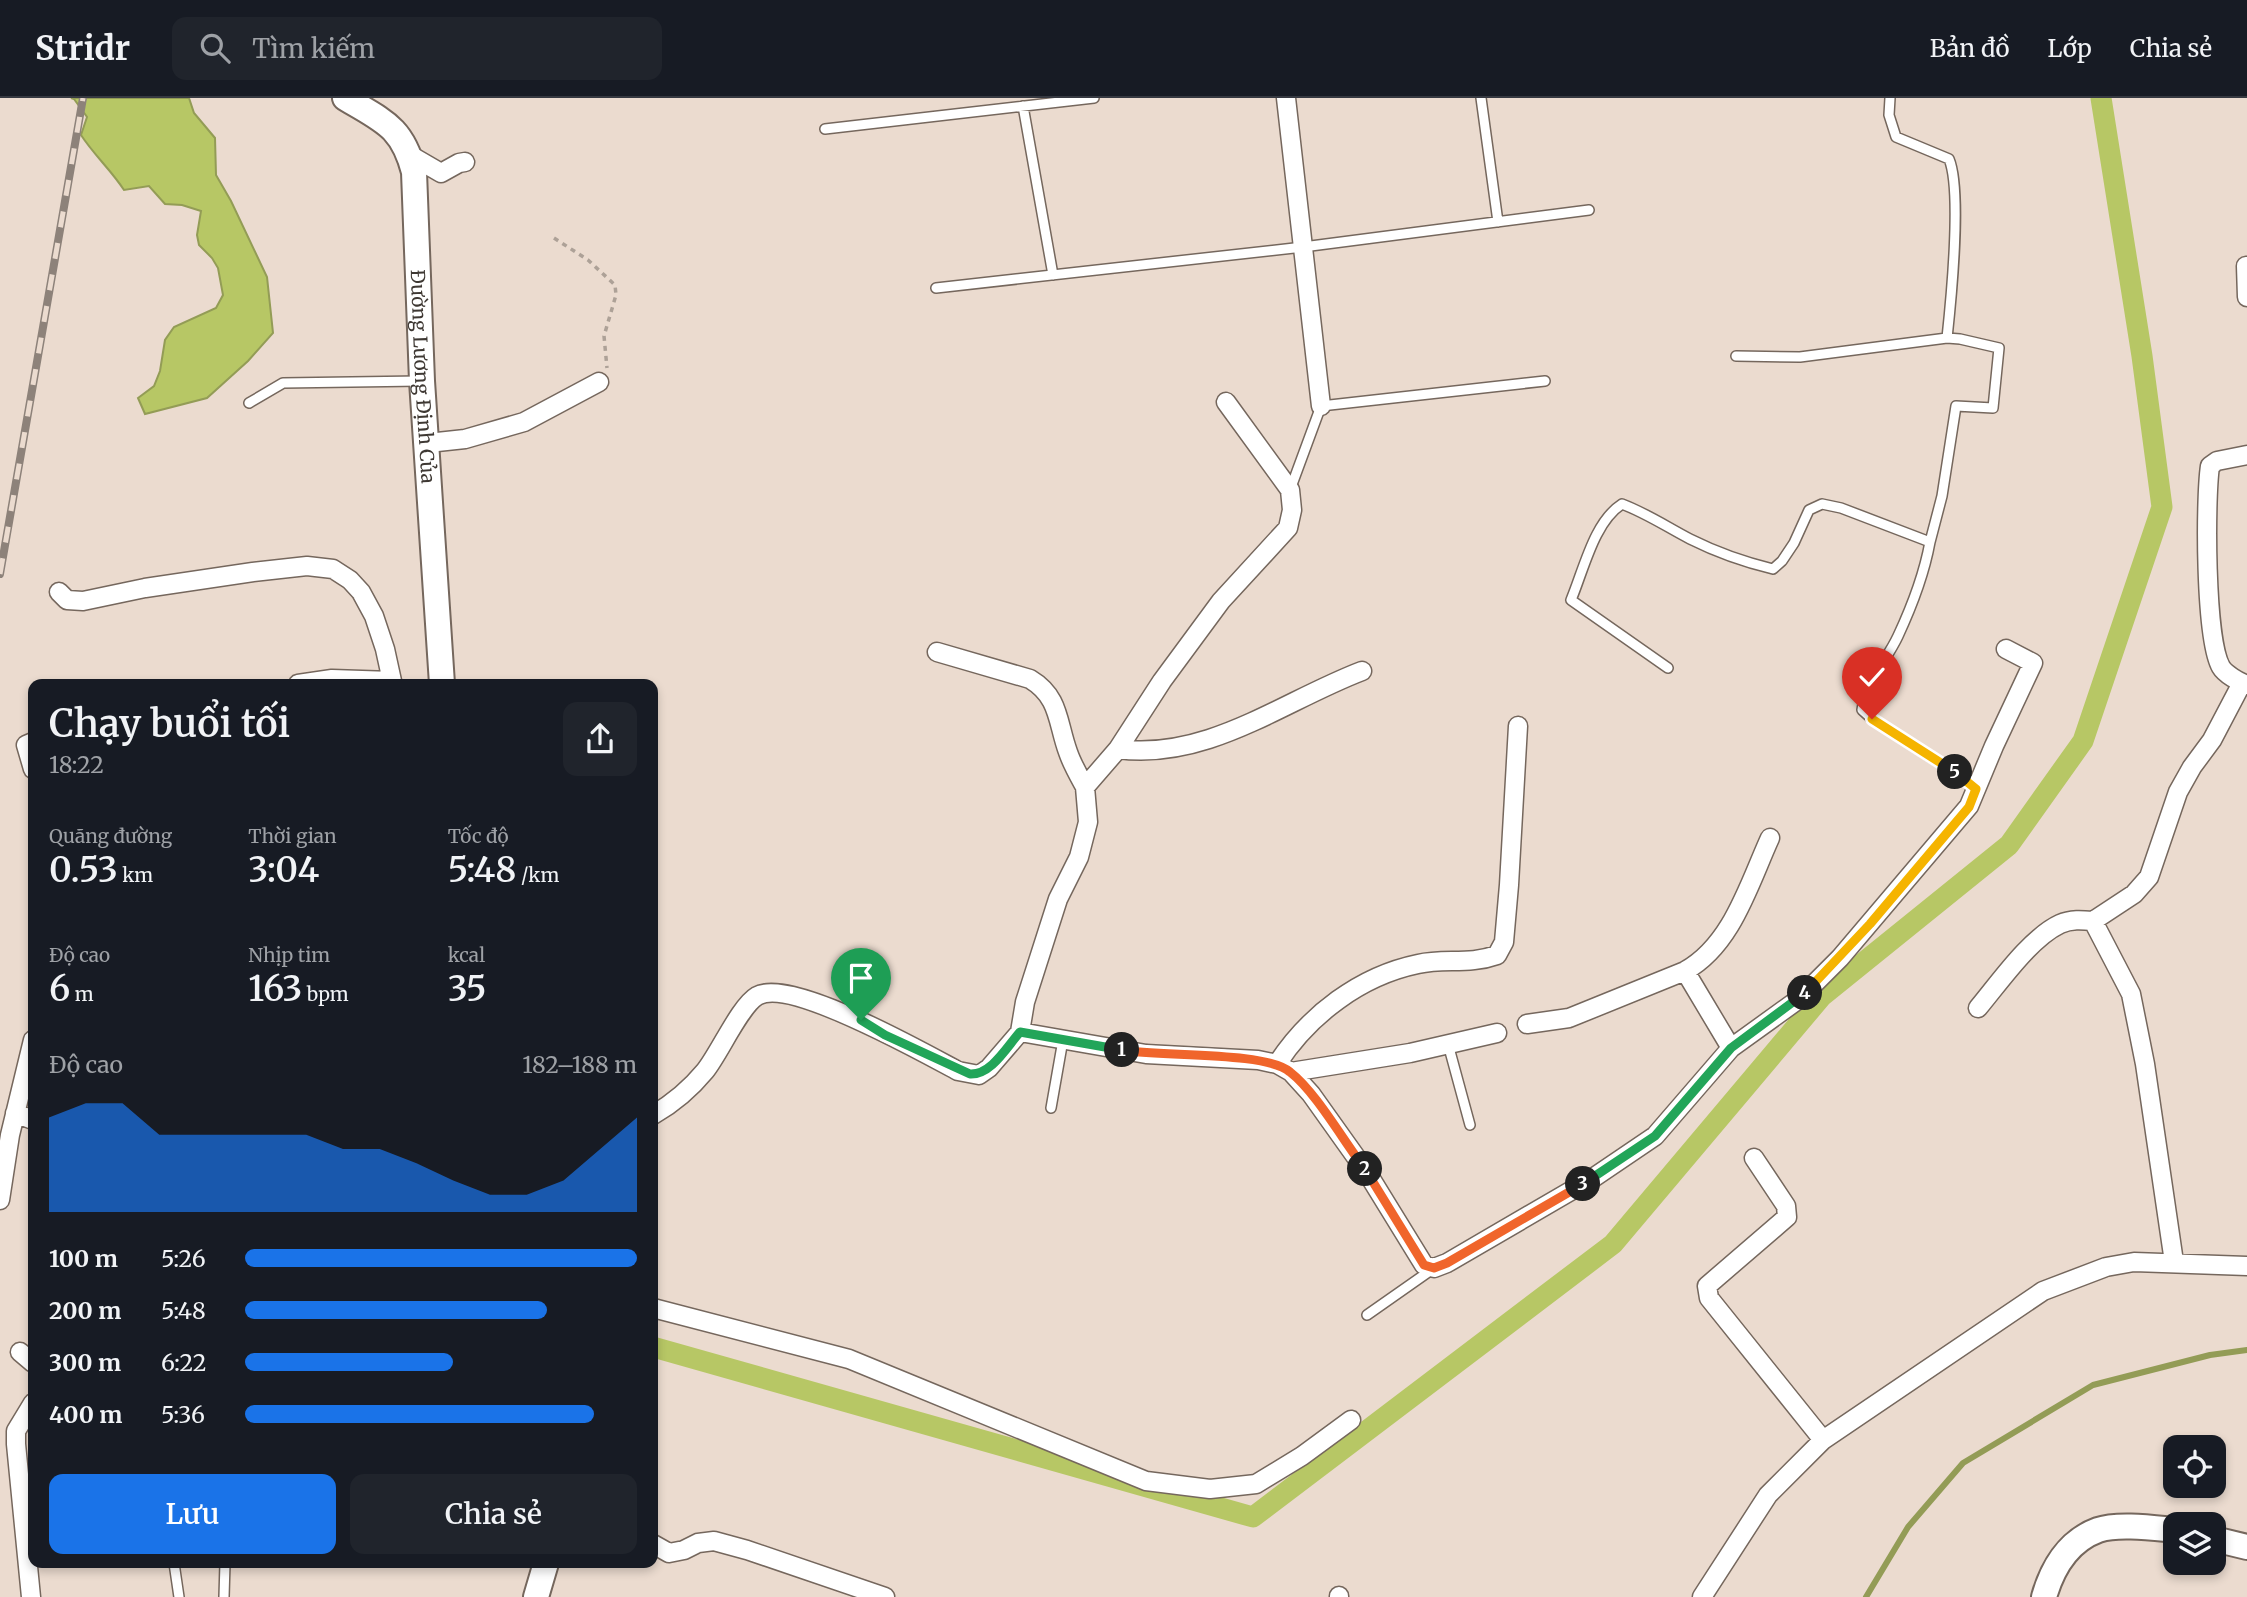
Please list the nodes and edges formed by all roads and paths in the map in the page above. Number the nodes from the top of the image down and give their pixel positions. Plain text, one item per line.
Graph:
1 (345, 98) edge
2 (1094, 98) edge
3 (1286, 98) edge
4 (1481, 98) edge
5 (1890, 98) edge
6 (1023, 106) junction
7 (825, 129) dead end
8 (410, 155) junction
9 (465, 162) dead end
10 (1589, 210) dead end
11 (1498, 222) junction
12 (554, 238) dead end
13 (1303, 247) junction
14 (2246, 266) edge
15 (1053, 275) junction
16 (936, 288) dead end
17 (2247, 297) edge
18 (1947, 338) junction
19 (1736, 356) dead end
20 (422, 381) junction
21 (1545, 381) dead end
22 (599, 382) joint
23 (1226, 402) dead end
24 (249, 403) dead end
25 (1321, 406) junction
26 (428, 443) junction
27 (2247, 455) edge
28 (1290, 490) junction
29 (1930, 542) junction
30 (59, 592) dead end
31 (2006, 649) dead end
32 (937, 652) dead end
33 (1668, 668) dead end
34 (1362, 671) dead end
35 (392, 679) edge
36 (443, 679) edge
37 (2244, 684) edge
38 (1518, 726) dead end
39 (1118, 749) junction
40 (1085, 787) junction
41 (1976, 789) junction
42 (1770, 838) dead end
43 (2093, 921) junction
44 (1685, 971) junction
45 (1978, 1008) dead end
46 (1527, 1024) dead end
47 (1020, 1032) junction
48 (1497, 1033) dead end
49 (1062, 1040) junction
50 (1448, 1044) junction
51 (1731, 1048) junction
52 (28, 1060) edge
53 (1284, 1068) junction
54 (1051, 1108) dead end
55 (658, 1112) edge
56 (15, 1113) junction
57 (28, 1118) edge
58 (1470, 1125) dead end
59 (1754, 1158) dead end
60 (0, 1200) edge
61 (2174, 1262) junction
62 (2247, 1266) edge
63 (1434, 1268) junction
64 (658, 1309) edge
65 (1367, 1315) dead end
66 (28, 1411) edge
67 (1350, 1420) dead end
68 (1823, 1440) junction
69 (2163, 1530) edge
70 (2226, 1542) edge
71 (658, 1547) edge
72 (2247, 1547) edge
73 (28, 1566) edge
74 (28, 1568) edge
75 (175, 1568) edge
76 (225, 1568) edge
77 (545, 1568) edge
78 (31, 1597) edge
79 (179, 1597) edge
80 (224, 1597) edge
81 (537, 1597) edge
82 (885, 1597) edge
83 (1702, 1597) edge
84 (2044, 1597) edge

1 - 8 street, Đường Lương Định Của
2 - 6 lane
3 - 13 street
4 - 11 lane
5 - 18 lane
6 - 7 lane
6 - 15 lane
8 - 9 street
8 - 20 street, Đường Lương Định Của
10 - 11 lane
11 - 13 lane
12 - 22 path
13 - 15 lane
13 - 25 street
14 - 17 street
15 - 16 lane
18 - 19 lane
18 - 29 lane
20 - 24 lane
20 - 26 street, Đường Lương Định Của
21 - 25 lane
22 - 26 street
23 - 28 street
25 - 28 lane
26 - 36 street, Đường Lương Định Của
27 - 37 street
28 - 39 street
29 - 33 lane
29 - 41 lane
30 - 35 street
31 - 41 street
32 - 40 street
34 - 39 street
37 - 43 street
38 - 53 street
39 - 40 street
40 - 47 street
41 - 51 street
42 - 44 street
43 - 45 street
43 - 61 street
44 - 46 street
44 - 51 street
47 - 49 street
47 - 55 street
48 - 50 street
49 - 53 street
49 - 54 lane
50 - 53 street
50 - 58 lane
51 - 63 street
52 - 56 street
53 - 63 street
56 - 57 street
56 - 60 street
59 - 68 street
61 - 62 street
61 - 68 street
63 - 65 lane
64 - 67 street
66 - 73 street
68 - 83 street
69 - 84 street
70 - 72 street
71 - 82 street
74 - 78 street
75 - 79 lane
76 - 80 lane
77 - 81 street

